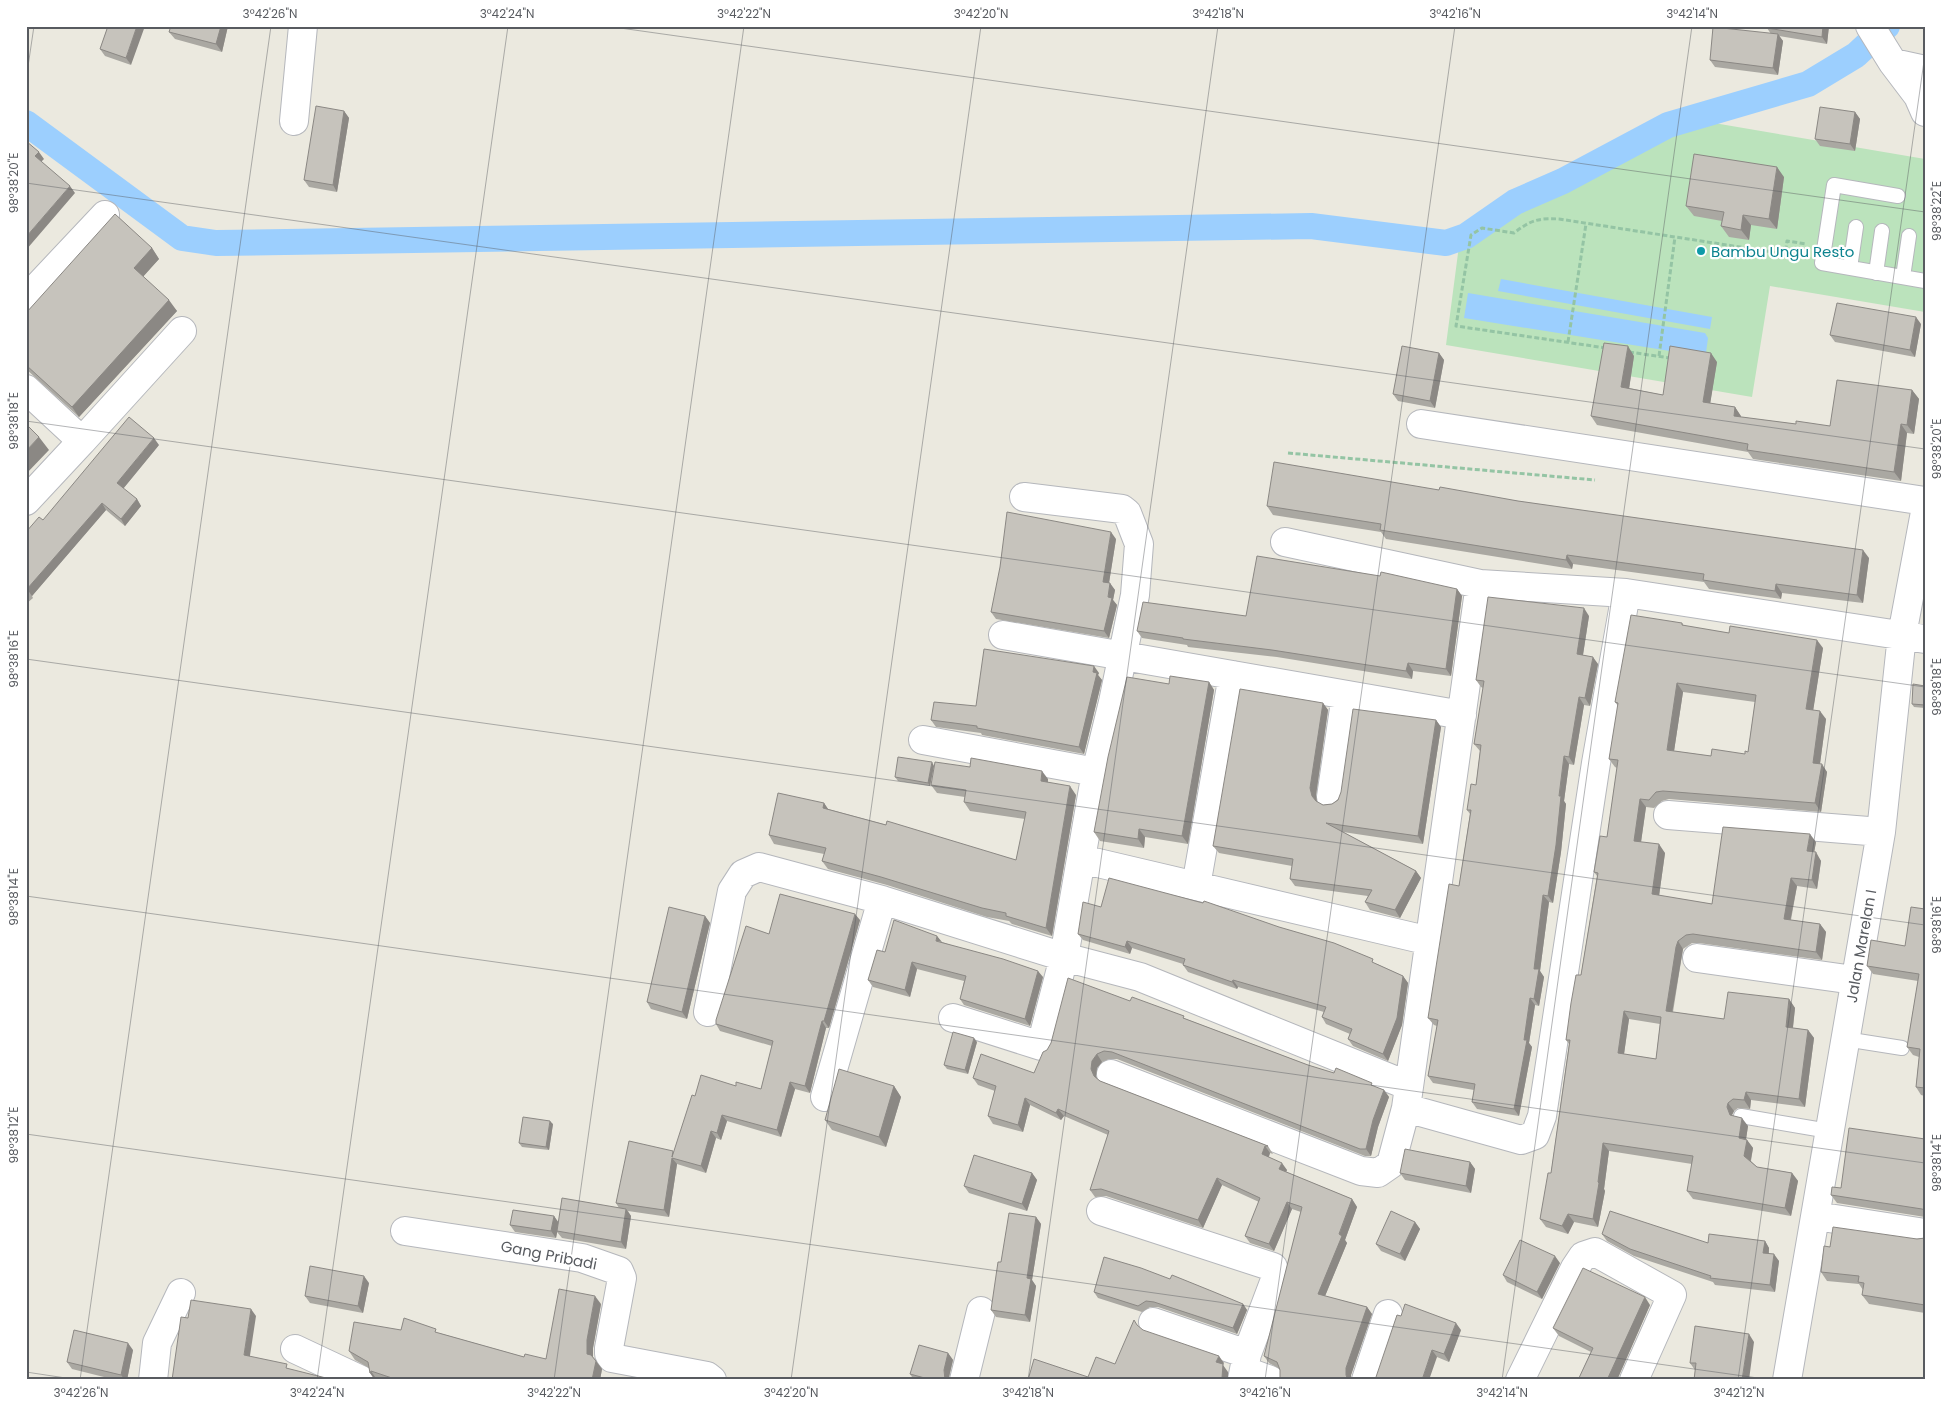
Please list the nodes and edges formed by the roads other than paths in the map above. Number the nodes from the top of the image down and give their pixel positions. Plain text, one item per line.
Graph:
1 (303, 26) edge
2 (1881, 45) edge
3 (1925, 70) edge
4 (1925, 112) edge
5 (294, 121) dead end
6 (1898, 196) dead end
7 (105, 215) dead end
8 (1856, 227) dead end
9 (1882, 231) dead end
10 (1910, 236) dead end
11 (1850, 268) junction
12 (1876, 273) junction
13 (1903, 277) junction
14 (1925, 281) edge
15 (26, 299) edge
16 (182, 331) dead end
17 (26, 389) edge
18 (1421, 424) dead end
19 (82, 441) junction
20 (1024, 497) dead end
21 (26, 501) edge
22 (1925, 501) edge
23 (1925, 512) edge
24 (1285, 542) dead end
25 (1480, 584) junction
26 (1626, 593) junction
27 (1003, 635) dead end
28 (1914, 637) edge
29 (1121, 656) junction
30 (1233, 675) junction
31 (1346, 695) junction
32 (1462, 715) junction
33 (923, 740) dead end
34 (1096, 772) junction
35 (1330, 797) dead end
36 (1668, 816) dead end
37 (1881, 832) junction
38 (1080, 859) junction
39 (1196, 886) junction
40 (882, 900) junction
41 (1430, 941) junction
42 (1064, 957) junction
43 (1697, 958) dead end
44 (1854, 980) junction
45 (708, 1012) dead end
46 (953, 1018) dead end
47 (1845, 1039) junction
48 (1902, 1048) dead end
49 (1111, 1074) dead end
50 (825, 1097) dead end
51 (1408, 1097) junction
52 (1741, 1116) edge
53 (1828, 1131) junction
54 (1101, 1211) dead end
55 (1816, 1216) junction
56 (405, 1231) dead end
57 (1925, 1233) edge
58 (181, 1293) dead end
59 (981, 1311) dead end
60 (1388, 1314) dead end
61 (1153, 1322) dead end
62 (295, 1349) dead end
63 (1245, 1368) edge
64 (153, 1380) edge
65 (361, 1380) edge
66 (712, 1380) edge
67 (964, 1380) edge
68 (1270, 1380) edge
69 (1366, 1380) edge
70 (1520, 1380) edge
71 (1634, 1380) edge
72 (1787, 1380) edge

1 - 5 street
2 - 3 street
2 - 4 street
6 - 11 lane
7 - 15 street
8 - 11 lane
9 - 12 lane
10 - 13 lane
11 - 12 lane
12 - 13 lane
13 - 14 lane
16 - 19 street
17 - 19 street
18 - 22 street
19 - 21 street
20 - 29 street
23 - 28 street, Jalan Marelan I
24 - 25 street
25 - 26 street
25 - 32 street
26 - 28 street
26 - 51 street
27 - 29 street
28 - 37 street, Jalan Marelan I
29 - 30 street
29 - 34 street
30 - 31 street
30 - 39 street
31 - 32 street
31 - 35 street
32 - 41 street
33 - 34 street
34 - 38 street
36 - 37 street
37 - 44 street, Jalan Marelan I
38 - 39 street
38 - 42 street
39 - 41 street
40 - 42 street
40 - 45 street
40 - 50 street
41 - 51 street
42 - 46 street
42 - 51 street
43 - 44 street
44 - 47 street, Jalan Marelan I
47 - 48 lane
47 - 53 street, Jalan Marelan I
49 - 51 street
52 - 53 lane
53 - 55 street, Jalan Marelan I
54 - 63 street
55 - 57 street
55 - 72 street, Jalan Marelan I
56 - 66 street, Gang Pribadi
58 - 64 street
59 - 67 street
60 - 69 street
61 - 63 street
62 - 65 street
63 - 68 street
70 - 71 street

